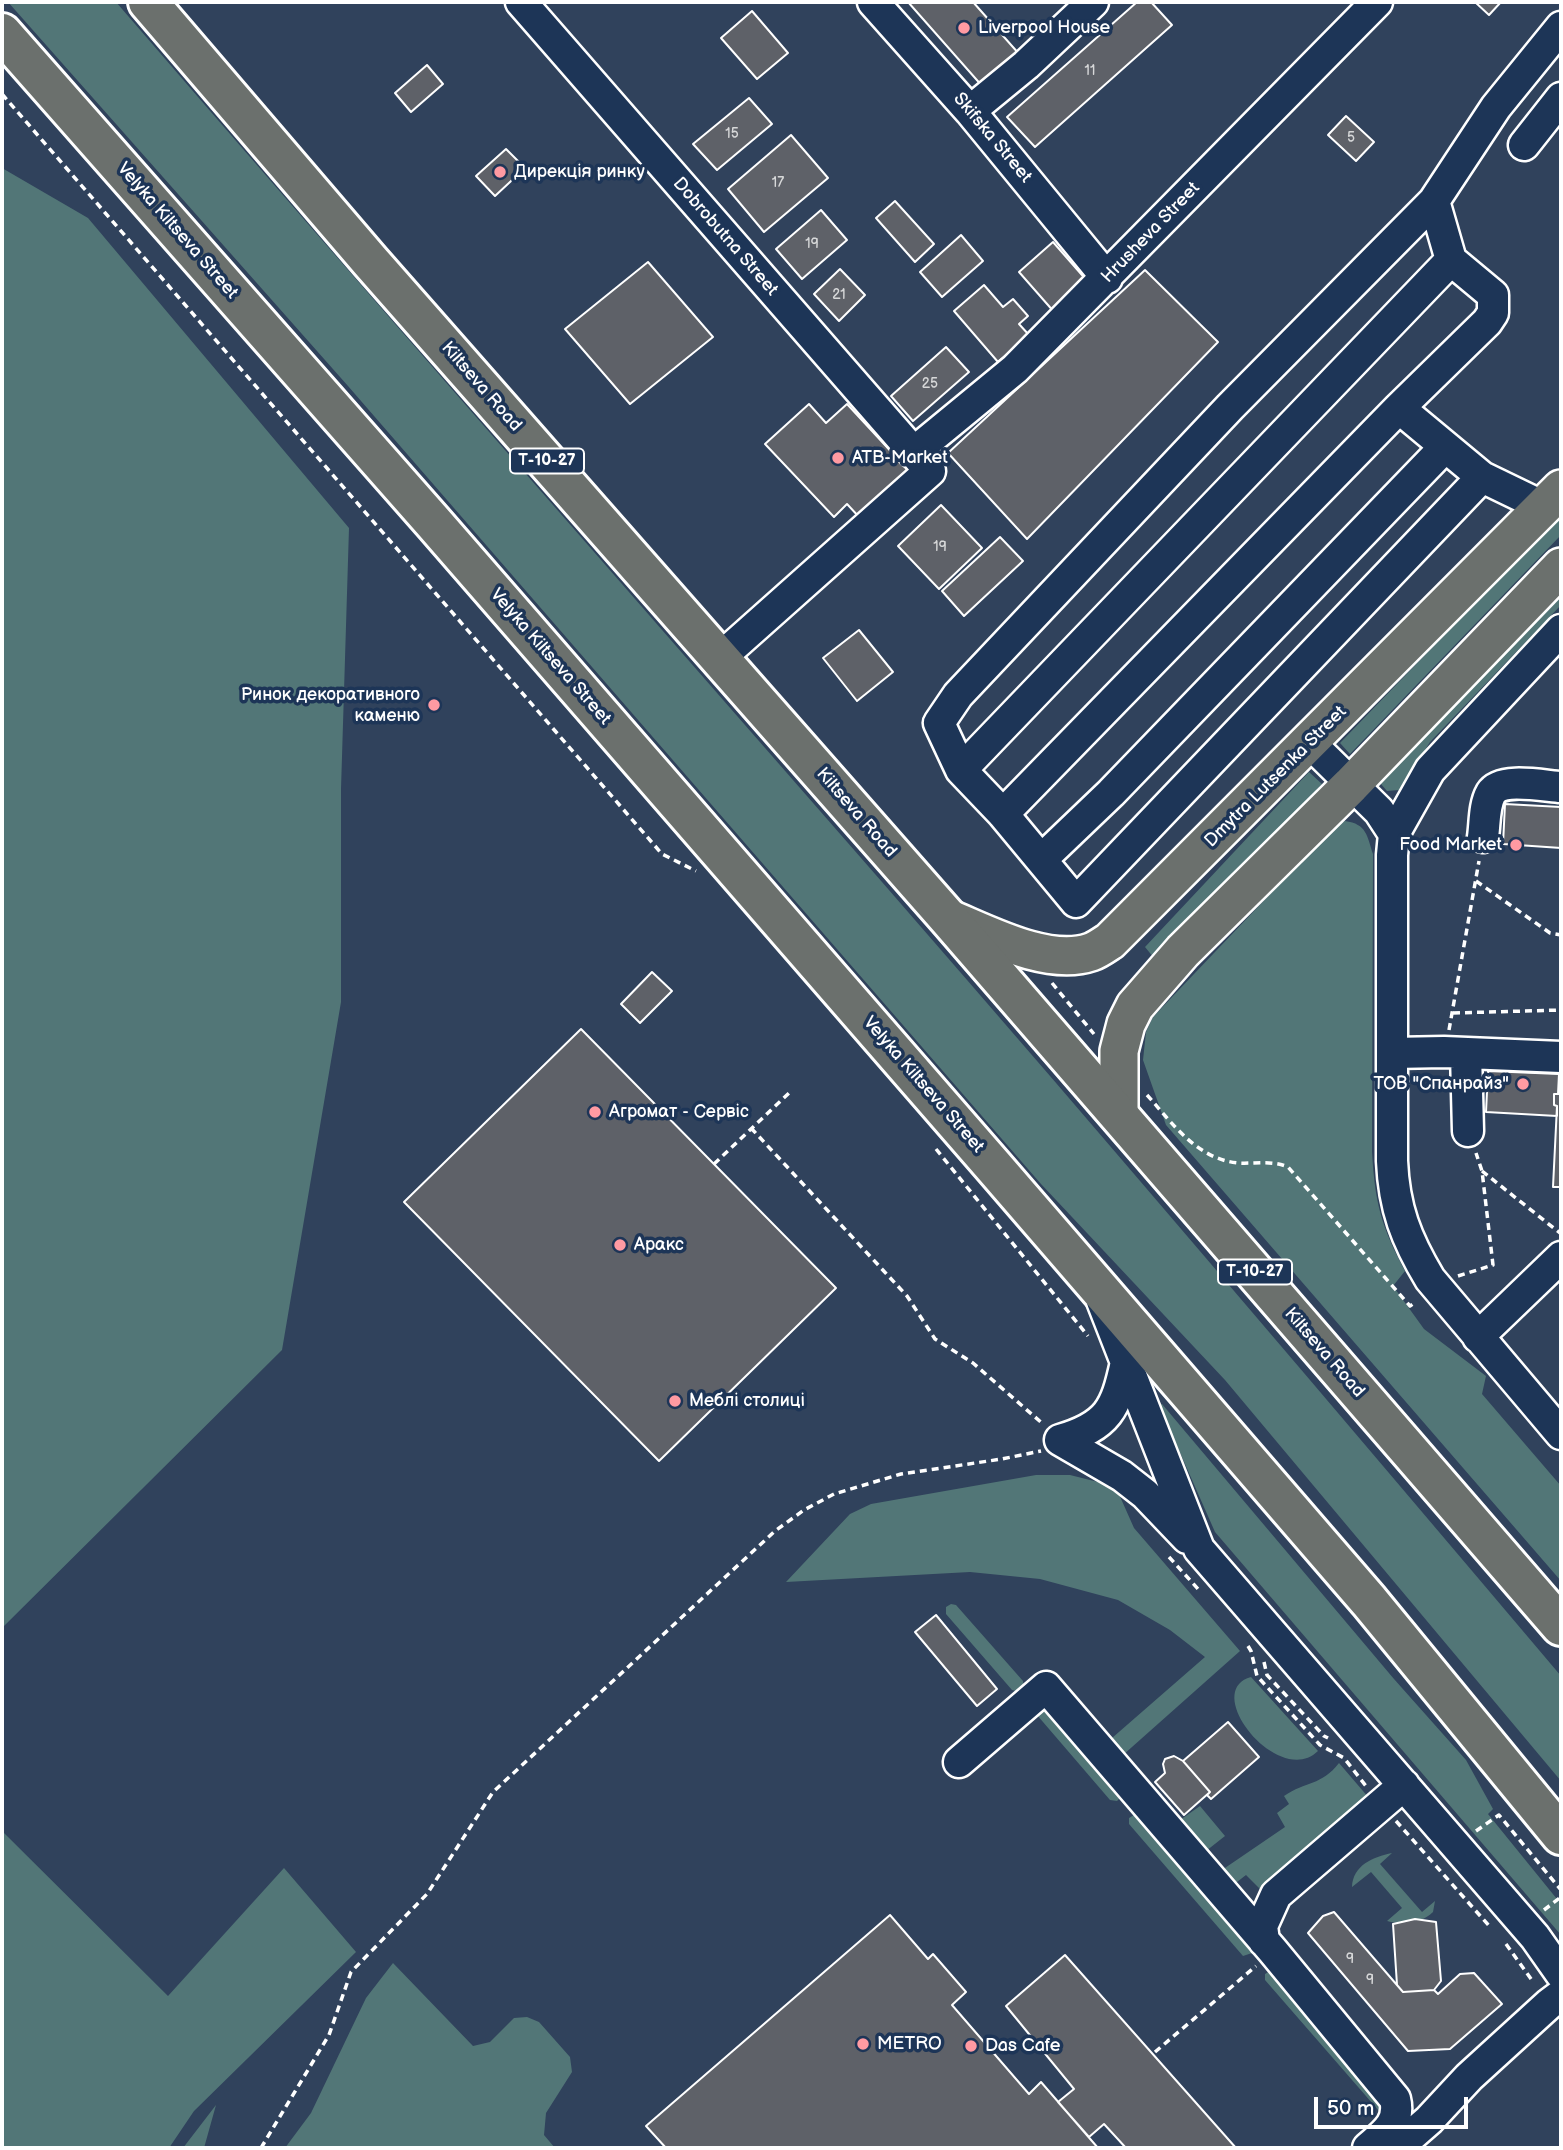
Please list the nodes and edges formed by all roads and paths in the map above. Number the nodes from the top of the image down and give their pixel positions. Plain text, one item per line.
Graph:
1 (148, 2) edge
2 (521, 2) edge
3 (873, 2) edge
4 (1093, 2) edge
5 (1377, 2) edge
6 (1561, 27) edge
7 (2, 33) edge
8 (2, 94) edge
9 (1561, 98) edge
10 (970, 111) junction
11 (1524, 145) dead end
12 (1434, 201) junction
13 (1451, 260) junction
14 (1107, 278) junction
15 (1398, 408) junction
16 (1444, 448) junction
17 (922, 462) junction
18 (1482, 477) junction
19 (1553, 498) edge
20 (1561, 567) edge
21 (1561, 630) edge
22 (720, 658) junction
23 (1310, 743) junction
24 (961, 770) junction
25 (1351, 785) junction
26 (1561, 787) edge
27 (1003, 814) junction
28 (1394, 834) junction
29 (1483, 837) joint
30 (1042, 859) junction
31 (698, 872) dead end
32 (1476, 881) junction
33 (948, 918) junction
34 (1561, 935) edge
35 (1030, 949) junction
36 (1561, 1010) edge
37 (1453, 1013) junction
38 (1394, 1053) junction
39 (1455, 1053) junction
40 (1561, 1057) edge
41 (1119, 1065) junction
42 (789, 1093) dead end
43 (1119, 1114) junction
44 (751, 1128) junction
45 (1468, 1132) joint
46 (929, 1140) dead end
47 (714, 1164) dead end
48 (1482, 1171) junction
49 (1561, 1235) edge
50 (1561, 1257) edge
51 (1450, 1281) junction
52 (1095, 1285) junction
53 (1478, 1337) junction
54 (1095, 1346) dead end
55 (1126, 1362) junction
56 (1561, 1434) edge
57 (1060, 1440) junction
58 (1199, 1549) junction
59 (1167, 1555) dead end
60 (1204, 1596) dead end
61 (1561, 1626) edge
62 (1245, 1643) dead end
63 (959, 1762) dead end
64 (1404, 1785) junction
65 (1381, 1805) junction
66 (1556, 1826) edge
67 (1471, 1835) dead end
68 (1561, 1890) edge
69 (1276, 1895) junction
70 (1225, 1896) junction
71 (1561, 1897) edge
72 (1537, 1926) junction
73 (1496, 1933) dead end
74 (1504, 1941) dead end
75 (1269, 1946) junction
76 (1561, 1952) edge
77 (1561, 1974) edge
78 (1555, 1999) edge
79 (1155, 2052) dead end
80 (261, 2148) edge
81 (1368, 2148) edge
82 (1397, 2148) edge

1 - 22 highway, Kiltseva Road / Т-10-27
2 - 17 street, Dobrobutna Street
3 - 10 street, Skifska Street
4 - 10 street
5 - 14 street, Hrusheva Street
6 - 12 street
7 - 52 highway, Velyka Kiltseva Street
8 - 31 path
9 - 11 street
10 - 14 street, Skifska Street
12 - 13 street
12 - 24 street
13 - 15 street
13 - 24 street
14 - 17 street, Hrusheva Street
15 - 16 street
15 - 27 street
16 - 18 street
16 - 30 street
17 - 22 street, Hrusheva Street
18 - 19 street
18 - 30 street
19 - 23 main road, Dmytra Lutsenka Street
20 - 25 main road
21 - 28 street
22 - 33 highway, Kiltseva Road / Т-10-27
23 - 25 street
23 - 35 main road, Dmytra Lutsenka Street
24 - 27 street
25 - 28 street
25 - 41 main road
26 - 29 street
27 - 30 street
28 - 38 street
29 - 32 path
32 - 34 path
32 - 37 path
33 - 35 main road, Dmytra Lutsenka Street
33 - 43 highway, Kiltseva Road / Т-10-27
35 - 41 path
36 - 37 path
37 - 39 path
38 - 39 street
38 - 51 street
39 - 40 street
39 - 45 street
41 - 43 main road
41 - 51 path
42 - 44 path
43 - 61 highway, Kiltseva Road / Т-10-27
44 - 47 path
44 - 57 path
45 - 48 path
46 - 54 path
48 - 49 path
48 - 51 path
50 - 53 street
51 - 53 street
52 - 55 street
52 - 66 highway
53 - 56 street
55 - 57 street
55 - 58 street
57 - 58 street
57 - 80 path
58 - 64 street
59 - 60 path
62 - 65 path
63 - 70 street
64 - 65 street
64 - 72 street
65 - 69 street
65 - 73 path
67 - 68 path
69 - 70 street
69 - 75 street
70 - 75 street
71 - 72 path
72 - 76 street
72 - 77 street
74 - 78 path
75 - 79 path
75 - 81 street
78 - 82 street

